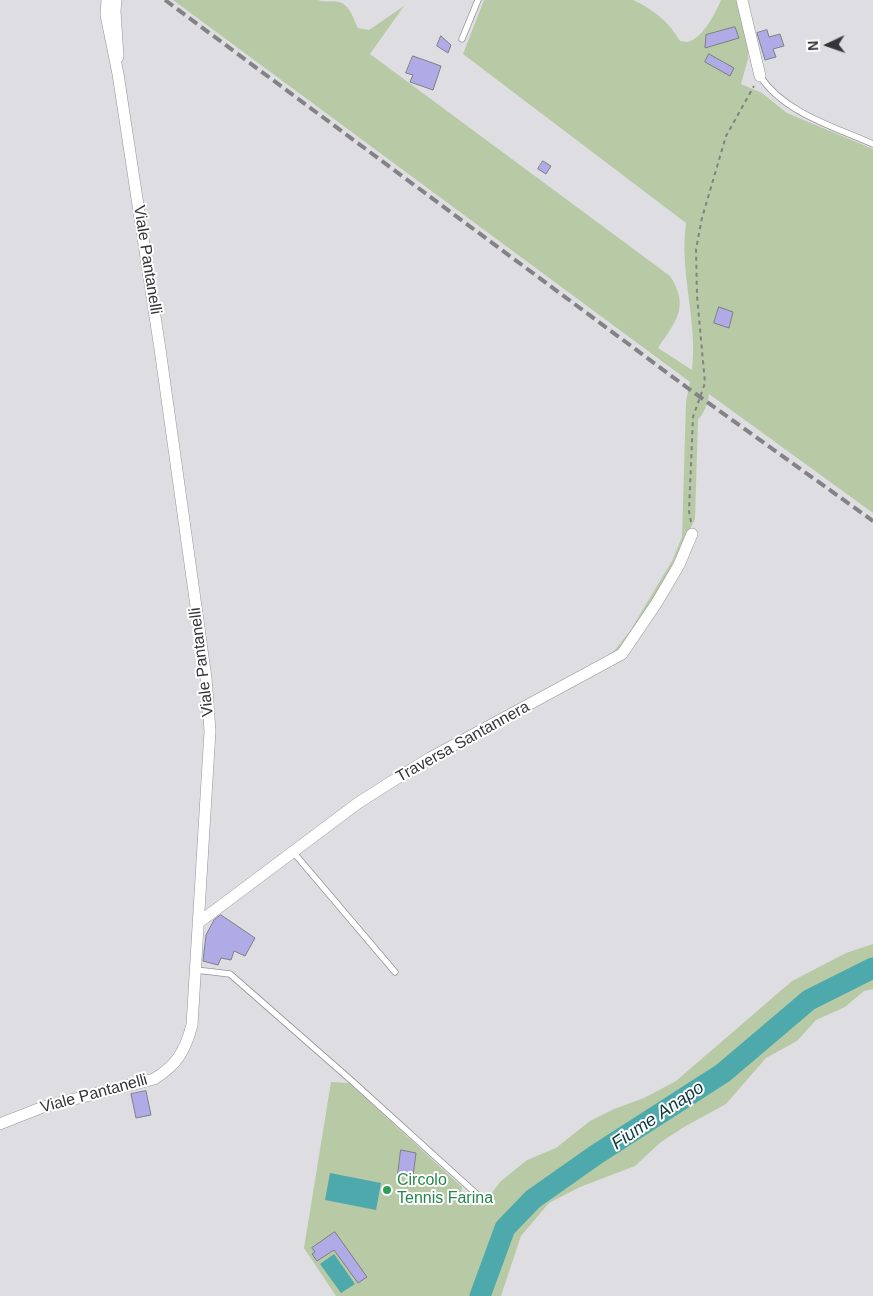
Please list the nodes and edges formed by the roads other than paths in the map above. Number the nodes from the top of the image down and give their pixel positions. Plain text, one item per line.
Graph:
1 (107, 0) edge
2 (116, 0) edge
3 (478, 0) edge
4 (742, 0) edge
5 (462, 39) dead end
6 (118, 74) junction
7 (760, 76) joint
8 (873, 144) edge
9 (692, 534) road end
10 (294, 853) junction
11 (198, 923) junction
12 (196, 970) junction
13 (395, 972) dead end
14 (0, 1124) edge
15 (481, 1198) dead end

1 - 6 street
2 - 6 street
3 - 5 lane
4 - 7 street
6 - 11 street, Viale Pantanelli
7 - 8 lane
9 - 10 street, Traversa Santannera
10 - 11 street, Traversa Santannera
10 - 13 lane
11 - 12 street, Viale Pantanelli
12 - 14 street, Viale Pantanelli
12 - 15 lane

